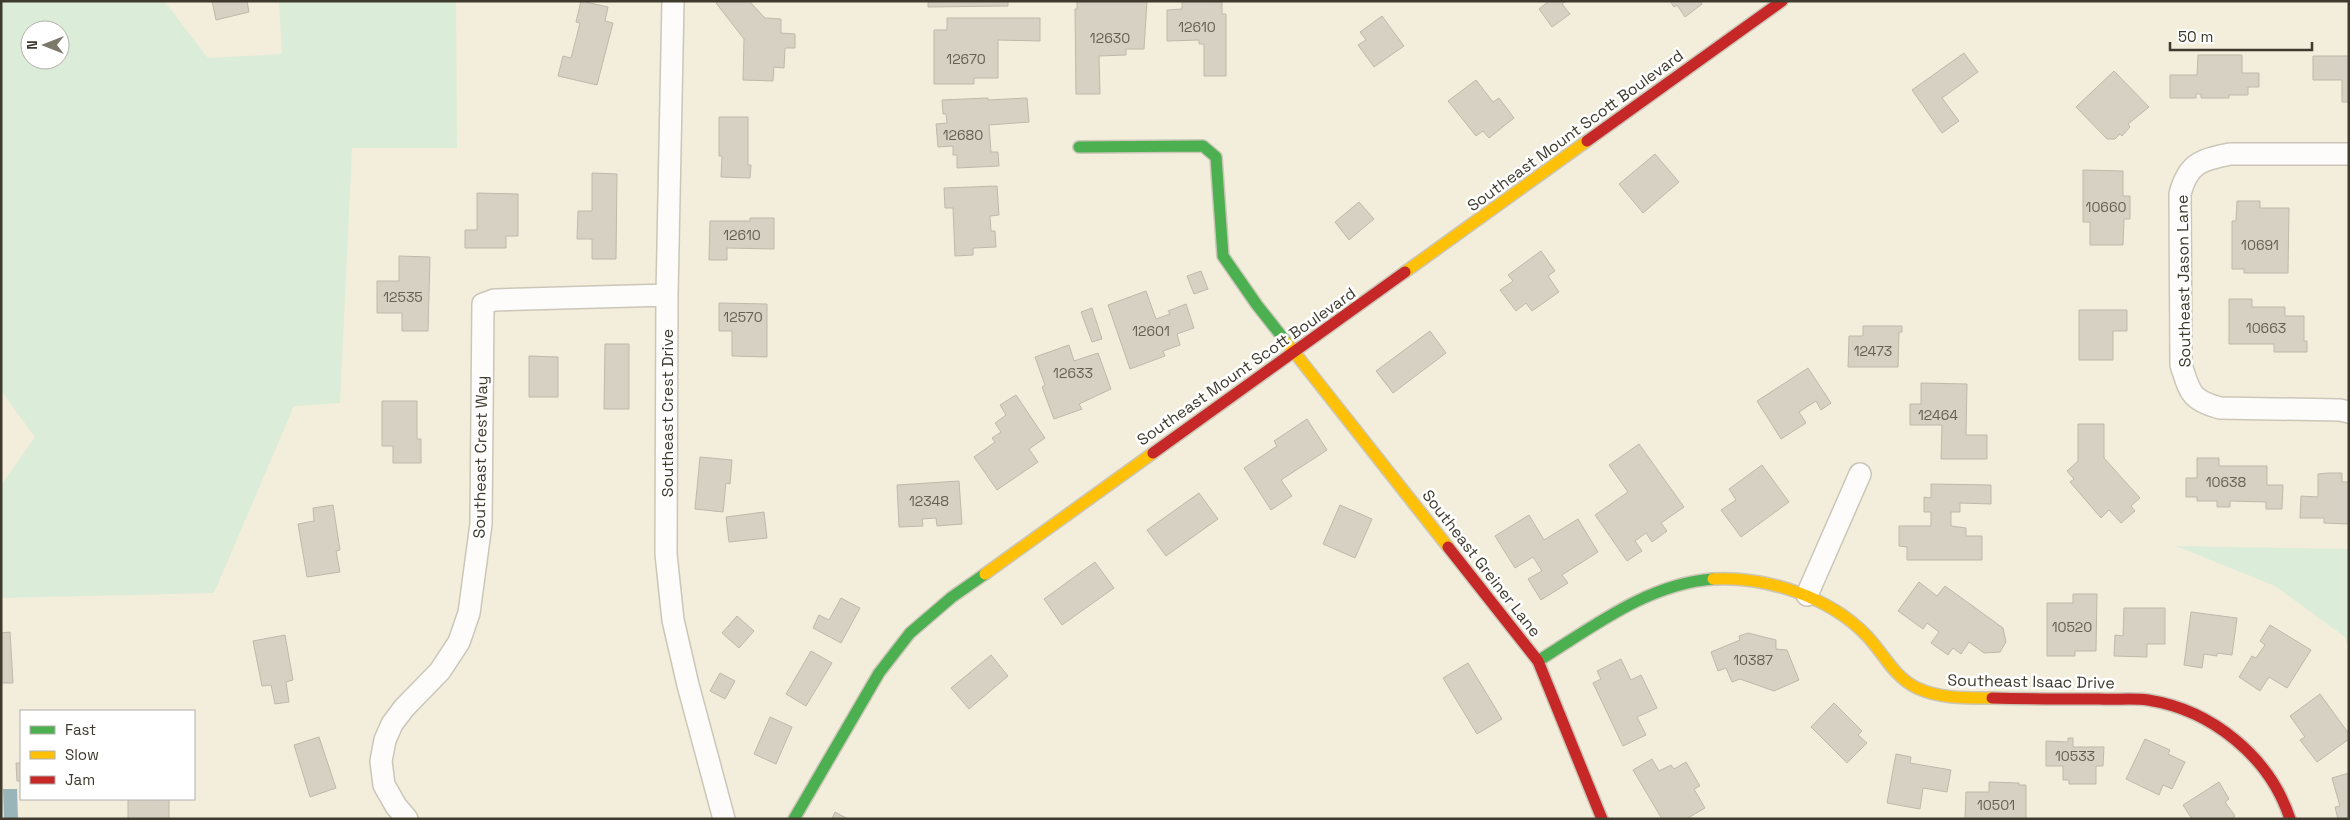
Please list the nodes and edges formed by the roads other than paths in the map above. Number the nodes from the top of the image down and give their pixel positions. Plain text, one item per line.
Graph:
1 (673, 1) edge
2 (1782, 1) edge
3 (1079, 147) dead end
4 (2349, 154) edge
5 (667, 295) junction
6 (1294, 351) junction
7 (2349, 412) edge
8 (1860, 474) dead end
9 (1807, 595) junction
10 (1538, 661) junction
11 (407, 819) edge
12 (724, 819) edge
13 (794, 819) edge
14 (1602, 819) edge
15 (2290, 819) edge

1 - 5 street, Southeast Crest Drive
2 - 6 street, Southeast Mount Scott Boulevard
3 - 6 street, Southeast Greiner Lane
4 - 7 street, Southeast Jason Lane
5 - 11 street, Southeast Crest Way
5 - 12 street, Southeast Crest Drive
6 - 10 street, Southeast Greiner Lane
6 - 13 street, Southeast Mount Scott Boulevard
8 - 9 street
9 - 10 street, Southeast Isaac Drive
9 - 15 street, Southeast Isaac Drive
10 - 14 street, Southeast Greiner Lane

